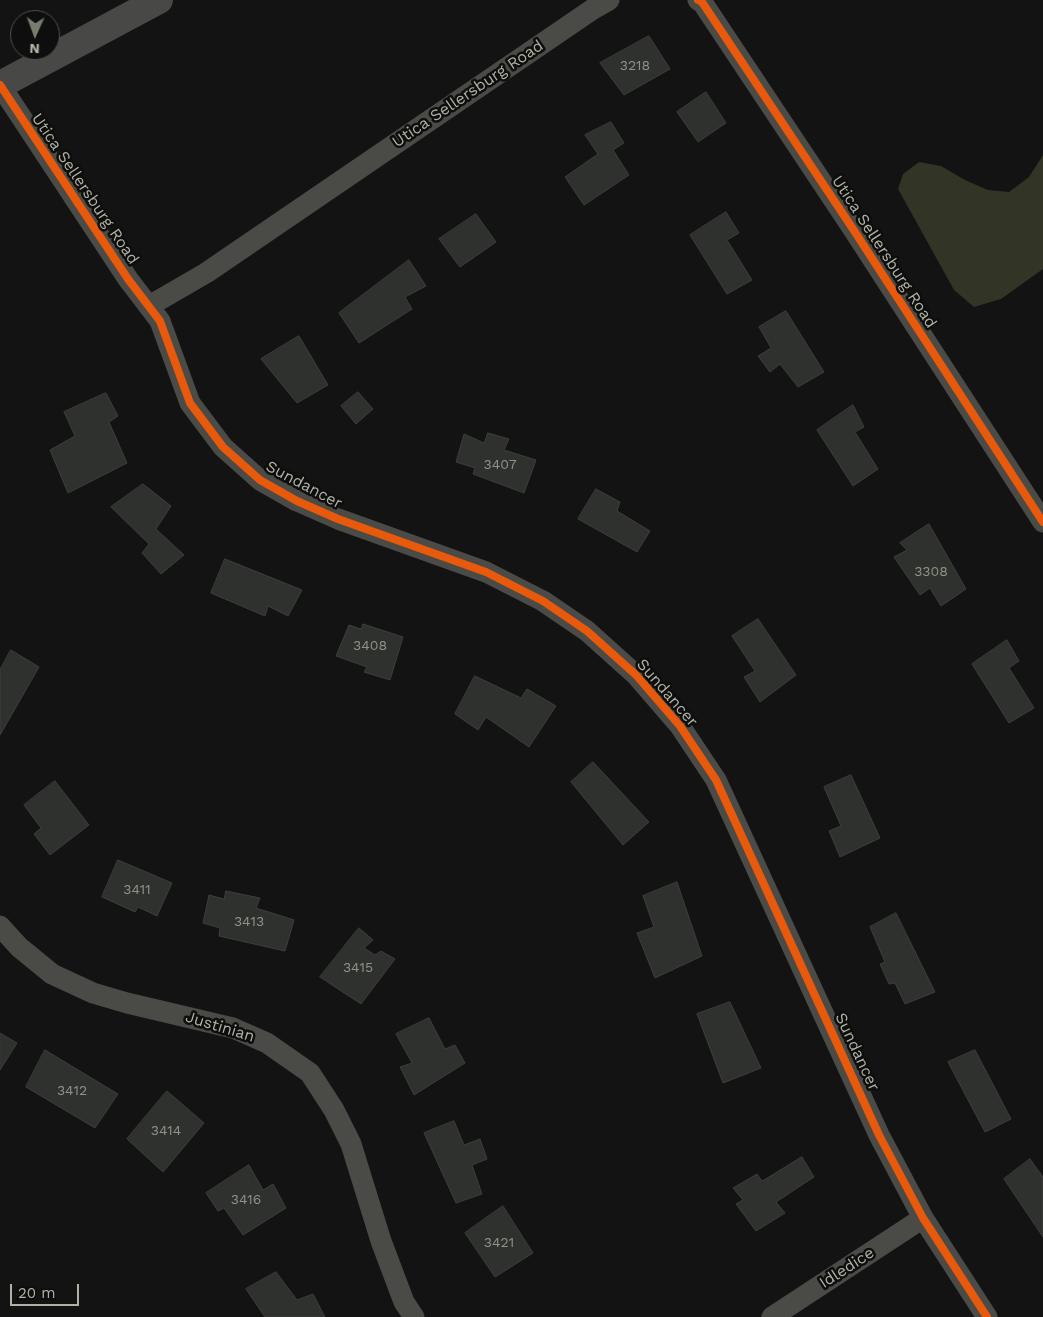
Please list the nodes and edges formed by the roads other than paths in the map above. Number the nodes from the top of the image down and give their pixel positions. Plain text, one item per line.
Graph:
1 (159, 0) edge
2 (609, 0) edge
3 (698, 0) edge
4 (0, 85) edge
5 (149, 306) junction
6 (1043, 522) edge
7 (0, 926) edge
8 (923, 1218) junction
9 (414, 1317) edge
10 (772, 1317) edge
11 (987, 1317) edge

1 - 4 street
2 - 5 street, Utica Sellersburg Road
3 - 6 street, Utica Sellersburg Road
4 - 5 street, Utica Sellersburg Road
5 - 8 street, Sundancer
7 - 9 street, Justinian
8 - 10 street, Idledice
8 - 11 street, Sundancer

